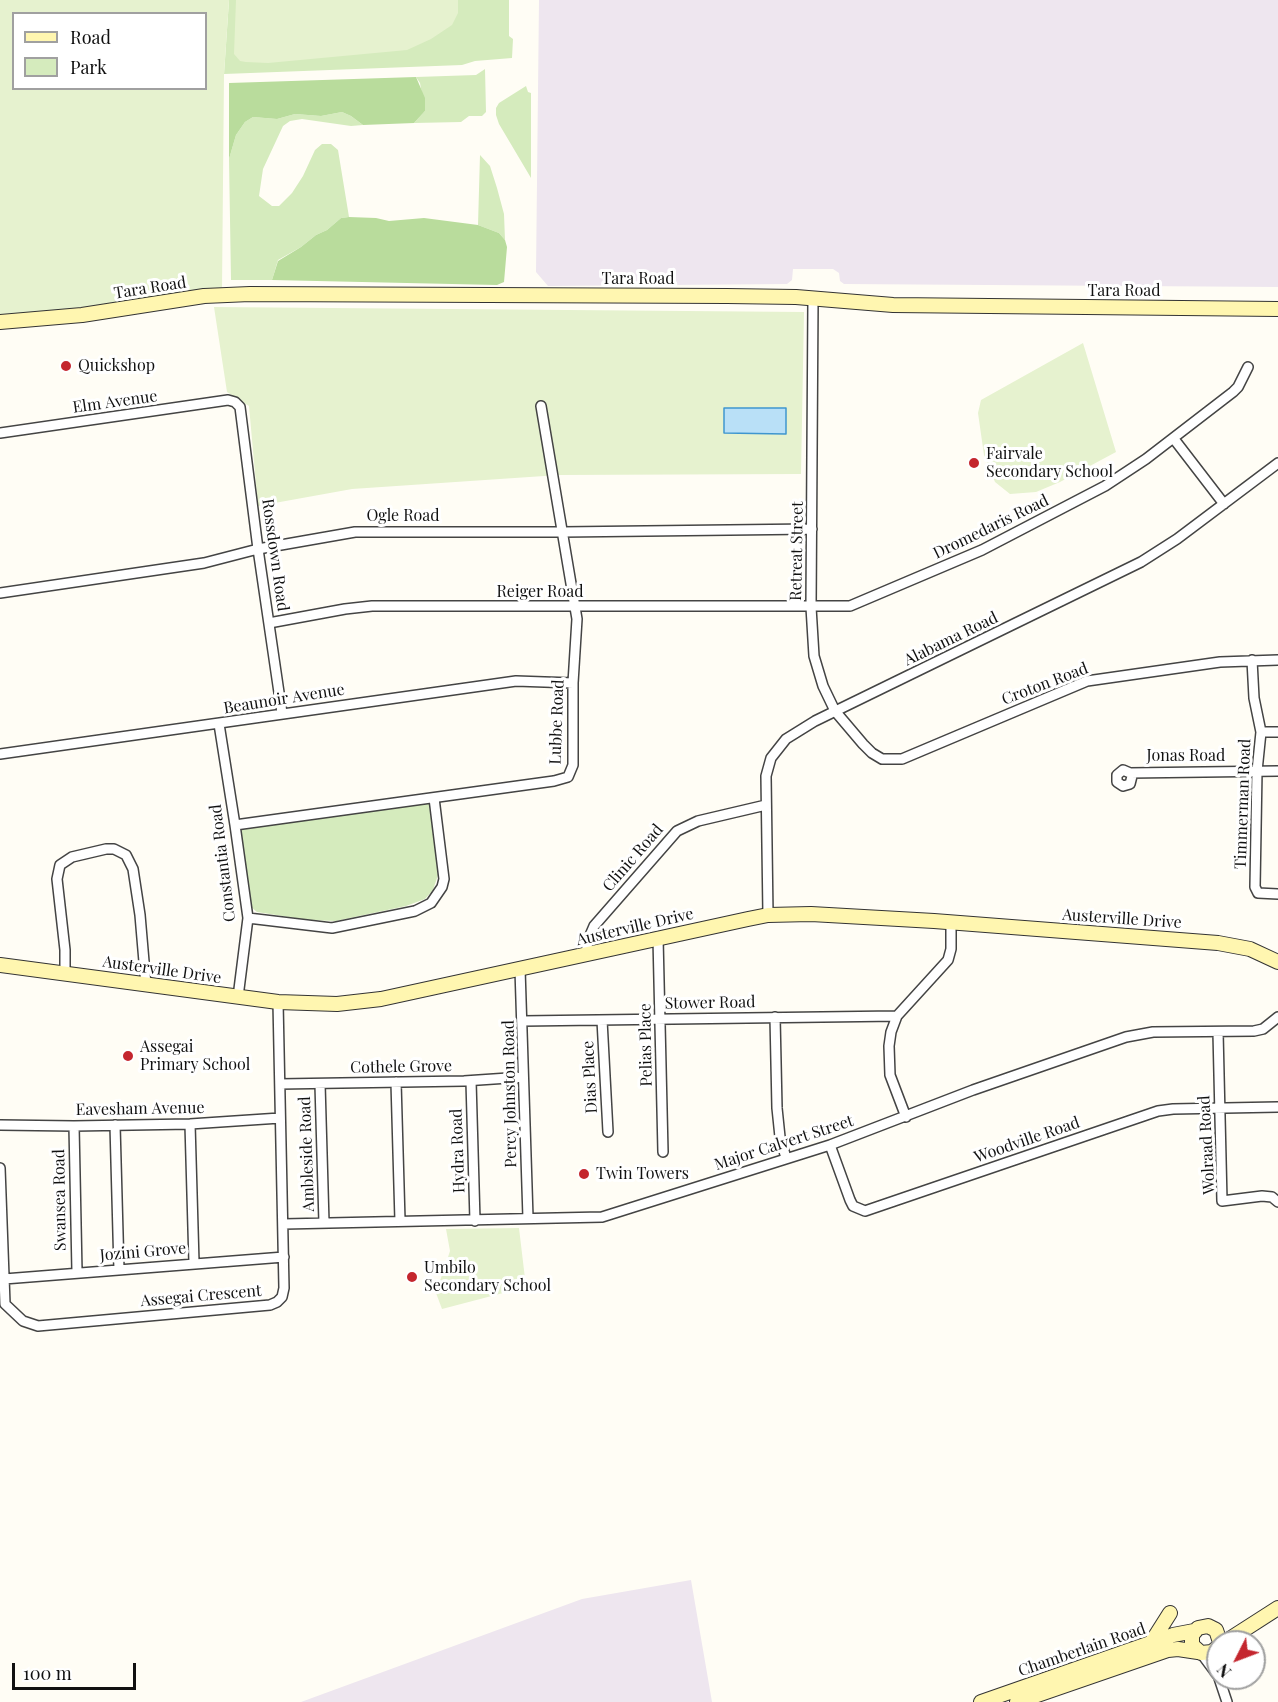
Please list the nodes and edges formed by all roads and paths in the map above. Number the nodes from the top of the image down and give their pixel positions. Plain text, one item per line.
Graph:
1 (813, 298) junction
2 (1278, 309) edge
3 (0, 322) edge
4 (1248, 367) dead end
5 (235, 402) joint
6 (541, 406) dead end
7 (0, 433) edge
8 (1174, 439) junction
9 (1278, 463) edge
10 (1224, 504) junction
11 (812, 529) junction
12 (563, 532) junction
13 (258, 549) junction
14 (0, 593) edge
15 (574, 607) junction
16 (811, 607) junction
17 (269, 623) junction
18 (1252, 660) junction
19 (1278, 660) edge
20 (573, 682) junction
21 (835, 711) junction
22 (282, 713) junction
23 (219, 724) junction
24 (1261, 732) junction
25 (1278, 732) edge
26 (0, 754) edge
27 (902, 759) joint
28 (1257, 771) junction
29 (1278, 771) edge
30 (1130, 772) dead end
31 (434, 798) junction
32 (766, 805) junction
33 (235, 825) junction
34 (1278, 894) edge
35 (768, 915) junction
36 (248, 918) junction
37 (951, 922) junction
38 (658, 938) junction
39 (586, 954) junction
40 (1278, 962) edge
41 (0, 965) edge
42 (520, 969) junction
43 (65, 974) junction
44 (146, 985) junction
45 (238, 997) junction
46 (278, 1002) junction
47 (897, 1016) junction
48 (774, 1017) junction
49 (1278, 1017) edge
50 (660, 1019) junction
51 (602, 1020) junction
52 (523, 1021) junction
53 (1218, 1032) junction
54 (524, 1077) junction
55 (471, 1081) junction
56 (396, 1082) junction
57 (280, 1084) junction
58 (320, 1084) junction
59 (1219, 1107) junction
60 (1278, 1107) edge
61 (906, 1117) junction
62 (280, 1118) junction
63 (190, 1124) junction
64 (0, 1125) edge
65 (115, 1125) junction
66 (74, 1126) junction
67 (608, 1132) dead end
68 (830, 1145) junction
69 (663, 1152) dead end
70 (786, 1158) junction
71 (0, 1168) edge
72 (1278, 1202) edge
73 (528, 1218) junction
74 (400, 1221) junction
75 (475, 1221) junction
76 (324, 1223) junction
77 (284, 1224) junction
78 (284, 1257) junction
79 (194, 1263) junction
80 (119, 1270) junction
81 (77, 1272) junction
82 (4, 1279) junction
83 (2, 1305) edge
84 (1278, 1608) edge
85 (1170, 1613) dead end
86 (1258, 1622) junction
87 (1212, 1627) junction
88 (1215, 1630) edge
89 (1246, 1630) edge
90 (1194, 1631) junction
91 (1151, 1643) junction
92 (1200, 1653) junction
93 (1206, 1654) edge
94 (1206, 1661) edge
95 (981, 1702) edge
96 (1017, 1702) edge

1 - 2 street, Tara Road
1 - 3 street, Tara Road
1 - 11 street, Retreat Street
4 - 8 street, Dromedaris Road
5 - 7 street, Elm Avenue
5 - 13 street, Rossdown Road
6 - 12 street, Lubbe Road
8 - 10 street
8 - 16 street, Dromedaris Road
9 - 10 street, Alabama Road
10 - 21 street, Alabama Road
11 - 12 street, Ogle Road
11 - 16 street, Retreat Street
12 - 13 street, Ogle Road
12 - 15 street, Lubbe Road
13 - 14 street, Ogle Road
13 - 17 street, Rossdown Road
15 - 16 street, Reiger Road
15 - 17 street, Reiger Road
15 - 20 street, Lubbe Road
16 - 21 street, Retreat Street
17 - 22 street, Rossdown Road
18 - 19 street, Croton Road
18 - 24 street, Timmerman Road
18 - 27 street, Croton Road
20 - 22 street, Beaunoir Avenue
20 - 31 street, Lubbe Road
21 - 27 street, Retreat Street
21 - 32 street, Alabama Road
22 - 23 street, Beaunoir Avenue
23 - 26 street, Beaunoir Avenue
23 - 33 street, Constantia Road
24 - 25 street
24 - 28 street, Timmerman Road
28 - 29 street, Jonas Road
28 - 30 street, Jonas Road
28 - 34 street, Timmerman Road
31 - 33 street, Lubbe Road
31 - 36 street
32 - 35 street, Alabama Road
32 - 39 street, Clinic Road
33 - 36 street, Constantia Road
35 - 37 street, Austerville Drive
35 - 38 street, Austerville Drive
36 - 45 street, Constantia Road
37 - 40 street, Austerville Drive
37 - 47 street
38 - 39 street, Austerville Drive
38 - 50 street, Pelias Place
39 - 42 street, Austerville Drive
41 - 43 street, Austerville Drive
42 - 46 street, Austerville Drive
42 - 52 street, Percy Johnston Road
43 - 44 street, Austerville Drive
43 - 44 street
44 - 45 street, Austerville Drive
45 - 46 street, Austerville Drive
46 - 57 street, Assegai Crescent
47 - 48 street, Stower Road
47 - 61 street
48 - 50 street, Stower Road
48 - 70 street
49 - 53 street, Major Calvert Street
50 - 51 street, Stower Road
50 - 69 street, Pelias Place
51 - 52 street, Stower Road
51 - 67 street, Dias Place
52 - 54 street, Percy Johnston Road
53 - 59 street, Wolraad Road
53 - 61 street, Major Calvert Street
54 - 55 street, Cothele Grove
54 - 73 street, Percy Johnston Road
55 - 56 street, Cothele Grove
55 - 75 street, Hydra Road
56 - 58 street, Cothele Grove
56 - 74 street
57 - 58 street, Cothele Grove
57 - 62 street, Assegai Crescent
58 - 76 street, Ambleside Road
59 - 60 street, Woodville Road
59 - 68 street, Woodville Road
59 - 72 street, Wolraad Road
61 - 68 street, Major Calvert Street
62 - 63 street, Eavesham Avenue
62 - 77 street, Assegai Crescent
63 - 65 street, Eavesham Avenue
63 - 79 street
64 - 66 street, Eavesham Avenue
65 - 66 street, Eavesham Avenue
65 - 80 street
66 - 81 street, Swansea Road
68 - 70 street, Major Calvert Street
70 - 73 street, Major Calvert Street
71 - 82 street, Assegai Crescent
73 - 75 street, Major Calvert Street
74 - 75 street, Major Calvert Street
74 - 76 street, Major Calvert Street
76 - 77 street, Major Calvert Street
77 - 78 street, Assegai Crescent
78 - 79 street, Jozini Grove
78 - 83 street, Assegai Crescent
79 - 80 street, Jozini Grove
80 - 81 street, Jozini Grove
81 - 82 street, Jozini Grove
82 - 83 street, Assegai Crescent
84 - 86 street
85 - 91 street
86 - 87 street
86 - 89 street
87 - 88 street
87 - 90 street
90 - 91 street, Chamberlain Road
90 - 92 street
91 - 95 street, Chamberlain Road
92 - 93 street
92 - 94 street
92 - 96 street, Chamberlain Road

